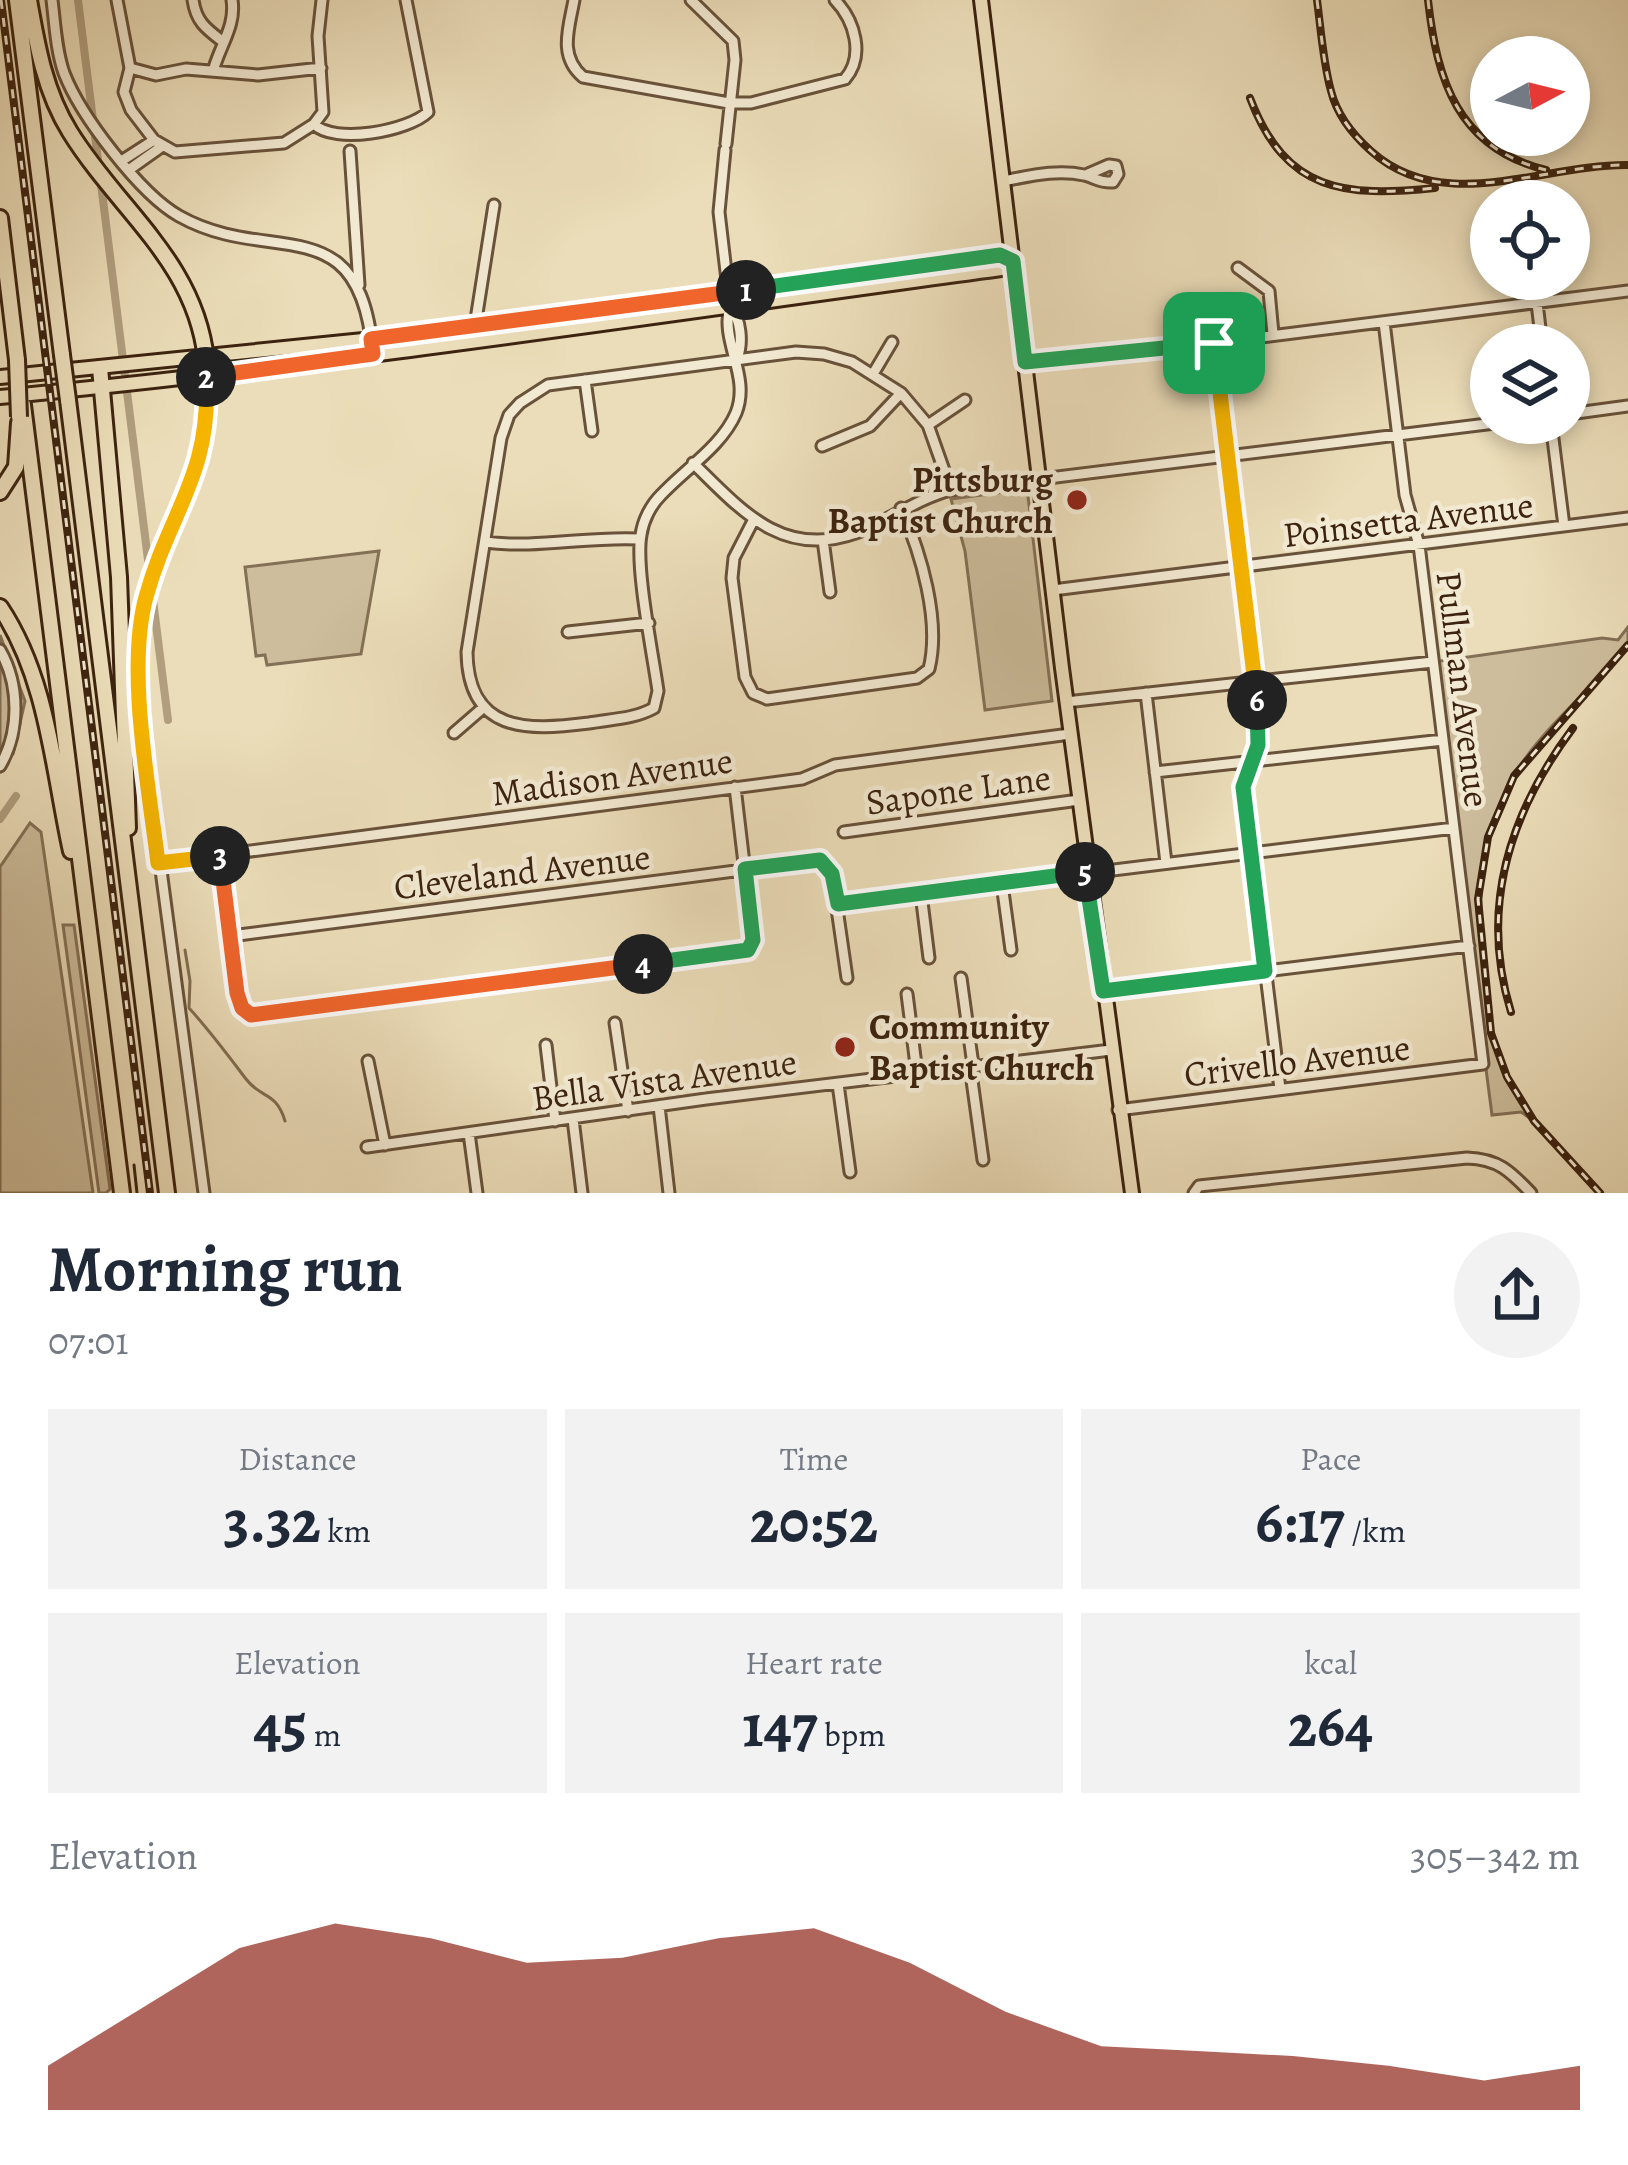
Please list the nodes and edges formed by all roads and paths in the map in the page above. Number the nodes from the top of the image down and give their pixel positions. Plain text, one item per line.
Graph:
1 (16, 0) edge
2 (29, 0) edge
3 (52, 0) edge
4 (117, 0) edge
5 (193, 0) edge
6 (232, 0) edge
7 (322, 0) edge
8 (406, 0) edge
9 (574, 0) edge
10 (691, 0) edge
11 (835, 0) edge
12 (981, 0) edge
13 (222, 41) junction
14 (130, 68) junction
15 (214, 68) junction
16 (321, 68) junction
17 (729, 104) junction
18 (314, 124) junction
19 (157, 144) junction
20 (350, 151) dead end
21 (126, 165) junction
22 (1087, 176) dead end
23 (1003, 181) junction
24 (494, 205) dead end
25 (0, 218) edge
26 (1013, 261) junction
27 (1238, 268) dead end
28 (359, 285) junction
29 (1628, 291) edge
30 (729, 299) junction
31 (1537, 303) junction
32 (1384, 322) junction
33 (1540, 324) edge
34 (475, 326) junction
35 (1273, 334) junction
36 (892, 342) dead end
37 (1214, 343) junction
38 (372, 347) junction
39 (206, 358) junction
40 (737, 359) junction
41 (1025, 362) junction
42 (100, 368) junction
43 (873, 374) junction
44 (206, 376) junction
45 (0, 377) edge
46 (586, 380) junction
47 (102, 387) junction
48 (901, 394) junction
49 (0, 397) edge
50 (965, 400) dead end
51 (1628, 406) edge
52 (21, 411) junction
53 (1590, 411) edge
54 (928, 424) junction
55 (1470, 426) edge
56 (592, 430) dead end
57 (1398, 434) junction
58 (1554, 444) edge
59 (822, 446) dead end
60 (1228, 456) junction
61 (694, 463) junction
62 (1039, 480) junction
63 (951, 490) junction
64 (0, 492) edge
65 (901, 508) junction
66 (1628, 518) edge
67 (753, 521) junction
68 (1564, 526) junction
69 (639, 538) junction
70 (823, 540) junction
71 (485, 542) junction
72 (1419, 545) junction
73 (1242, 566) junction
74 (1053, 590) junction
75 (830, 592) dead end
76 (0, 607) edge
77 (649, 622) junction
78 (568, 632) dead end
79 (0, 650) edge
80 (1433, 662) junction
81 (1255, 680) junction
82 (1146, 693) junction
83 (1066, 702) junction
84 (484, 707) junction
85 (454, 733) dead end
86 (1070, 734) junction
87 (1443, 740) junction
88 (1250, 761) junction
89 (0, 766) edge
90 (1155, 772) junction
91 (735, 787) junction
92 (1078, 800) junction
93 (1454, 828) junction
94 (844, 832) dead end
95 (1250, 853) junction
96 (220, 855) junction
97 (126, 863) junction
98 (158, 863) junction
99 (1166, 863) junction
100 (745, 869) junction
101 (1088, 872) junction
102 (1002, 884) junction
103 (921, 894) junction
104 (838, 904) junction
105 (89, 932) junction
106 (231, 936) junction
107 (1469, 946) junction
108 (1011, 950) dead end
109 (929, 958) dead end
110 (1265, 971) junction
111 (847, 978) dead end
112 (961, 978) dead end
113 (1103, 991) junction
114 (907, 994) dead end
115 (615, 1023) dead end
116 (546, 1045) dead end
117 (1111, 1050) junction
118 (368, 1061) dead end
119 (1483, 1064) joint
120 (971, 1065) junction
121 (917, 1073) junction
122 (838, 1084) junction
123 (1280, 1089) junction
124 (658, 1106) junction
125 (1118, 1110) junction
126 (628, 1111) junction
127 (573, 1119) junction
128 (555, 1121) junction
129 (469, 1133) junction
130 (385, 1145) junction
131 (367, 1147) dead end
132 (983, 1160) dead end
133 (850, 1172) dead end
134 (1274, 1178) junction
135 (122, 1193) edge
136 (167, 1193) edge
137 (205, 1193) edge
138 (477, 1193) edge
139 (582, 1193) edge
140 (669, 1193) edge
141 (1132, 1193) edge
142 (1194, 1193) edge
143 (1276, 1193) edge
144 (1531, 1193) edge

1 - 97 highway, bridge
2 - 39 highway
3 - 21 street
4 - 14 street
5 - 13 street
6 - 13 street
7 - 16 street
8 - 18 street
9 - 17 street
10 - 17 street
11 - 17 street
12 - 23 main road
13 - 15 street
14 - 15 street
14 - 19 street
15 - 16 street
16 - 18 street
17 - 30 street
18 - 19 street
19 - 21 street
20 - 28 street
21 - 28 street
22 - 23 street
23 - 26 main road
24 - 34 street
25 - 52 highway, bridge
26 - 30 main road
26 - 41 main road
27 - 35 street
28 - 38 street
29 - 31 street
30 - 34 main road
30 - 38 main road
30 - 40 street
31 - 32 street
31 - 33 street
32 - 35 street
32 - 57 street, Pullman Avenue
34 - 38 main road
35 - 37 street
36 - 43 street
37 - 41 street
37 - 60 street
38 - 39 main road
38 - 44 main road
39 - 42 main road
39 - 44 street
40 - 43 street
40 - 46 street
40 - 61 street
41 - 62 main road
42 - 45 main road
42 - 47 highway
43 - 48 street
44 - 47 main road
44 - 98 street
46 - 56 street
46 - 71 street
47 - 49 main road
47 - 97 highway
48 - 54 street
48 - 59 street
50 - 54 street
51 - 53 street
52 - 64 highway
52 - 105 highway
54 - 63 street
55 - 57 street
57 - 60 street
57 - 72 street, Pullman Avenue
58 - 68 street
60 - 62 street
60 - 73 street
61 - 67 street
61 - 69 street
62 - 63 street
62 - 74 main road
63 - 65 street
65 - 67 street
65 - 70 street
66 - 68 street, Poinsetta Avenue
67 - 70 street
68 - 72 street, Poinsetta Avenue
69 - 71 street
69 - 77 street
70 - 75 street
71 - 84 street
72 - 73 street, Poinsetta Avenue
72 - 80 street, Pullman Avenue
73 - 74 street, Poinsetta Avenue
73 - 81 street
74 - 83 main road
76 - 105 highway
77 - 78 street
77 - 84 street
79 - 89 street
80 - 81 street
80 - 87 street, Pullman Avenue
81 - 82 street
81 - 88 street
82 - 83 street
82 - 90 street
83 - 86 main road
84 - 85 street
86 - 91 street, Madison Avenue
86 - 92 main road
87 - 88 street
87 - 93 street, Pullman Avenue
88 - 90 street
88 - 95 street
90 - 99 street
91 - 96 street, Madison Avenue
91 - 100 street
92 - 94 street, Sapone Lane
92 - 101 main road
93 - 95 street
93 - 107 street, Pullman Avenue
95 - 99 street
95 - 110 street
96 - 98 street, Madison Avenue
96 - 106 street
97 - 136 highway
98 - 137 street
99 - 101 street
100 - 104 street, Cleveland Avenue
100 - 106 street, Cleveland Avenue
100 - 106 street
101 - 102 street
101 - 113 main road
102 - 103 street
102 - 108 street
103 - 104 street
103 - 109 street
104 - 111 street
105 - 135 highway
107 - 110 street
107 - 119 street, Pullman Avenue
110 - 113 street
110 - 123 street
112 - 120 street
113 - 117 main road
114 - 121 street
115 - 126 street
116 - 128 street
117 - 120 street, Bella Vista Avenue
117 - 125 main road
118 - 130 street
119 - 123 street, Crivello Avenue
120 - 121 street, Bella Vista Avenue
120 - 132 street
121 - 122 street, Bella Vista Avenue
122 - 124 street, Bella Vista Avenue
122 - 133 street
123 - 125 street, Crivello Avenue
124 - 126 street, Bella Vista Avenue
124 - 140 street
125 - 141 main road
126 - 127 street, Bella Vista Avenue
127 - 128 street, Bella Vista Avenue
127 - 139 street
128 - 129 street, Bella Vista Avenue
129 - 130 street, Bella Vista Avenue
129 - 138 street
130 - 131 street, Bella Vista Avenue
134 - 142 street
134 - 143 street
134 - 144 street

